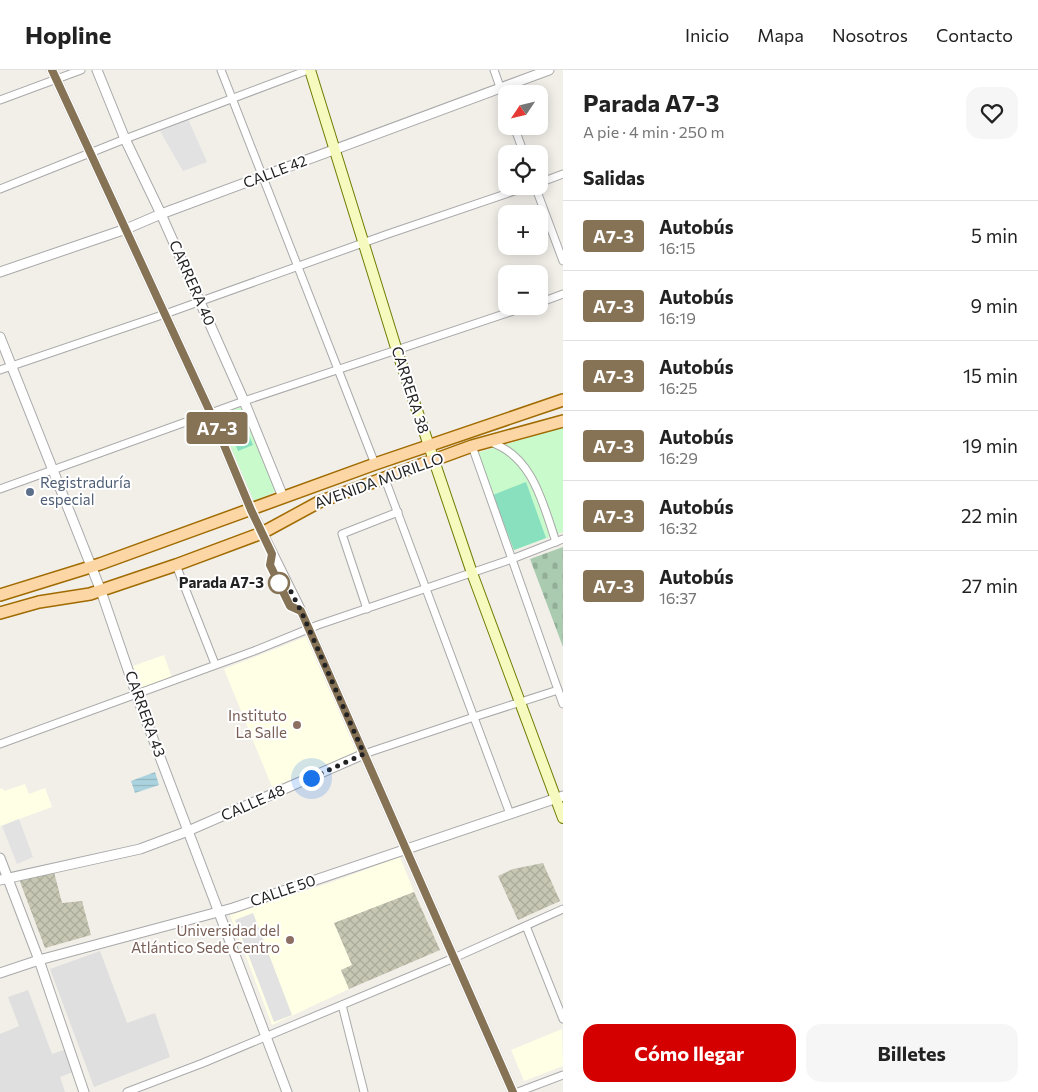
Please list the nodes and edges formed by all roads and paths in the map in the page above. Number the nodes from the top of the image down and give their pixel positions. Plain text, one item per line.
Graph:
1 (52, 70) edge
2 (81, 70) edge
3 (97, 70) edge
4 (221, 70) edge
5 (309, 70) edge
6 (494, 70) edge
7 (549, 70) edge
8 (57, 80) junction
9 (500, 85) edge
10 (509, 85) edge
11 (498, 89) edge
12 (232, 99) junction
13 (0, 100) edge
14 (125, 139) junction
15 (335, 149) junction
16 (91, 153) junction
17 (563, 174) edge
18 (263, 177) junction
19 (548, 180) edge
20 (0, 190) edge
21 (503, 195) edge
22 (538, 195) edge
23 (161, 214) junction
24 (126, 229) junction
25 (364, 243) junction
26 (563, 261) edge
27 (298, 266) junction
28 (0, 272) edge
29 (563, 294) edge
30 (548, 299) edge
31 (200, 301) junction
32 (165, 314) junction
33 (502, 315) edge
34 (0, 337) edge
35 (397, 351) junction
36 (12, 366) junction
37 (0, 370) edge
38 (338, 370) junction
39 (563, 400) edge
40 (244, 401) junction
41 (211, 414) junction
42 (563, 421) edge
43 (488, 441) junction
44 (429, 446) junction
45 (472, 446) junction
46 (434, 460) junction
47 (375, 464) junction
48 (53, 470) junction
49 (385, 479) junction
50 (0, 489) edge
51 (283, 497) junction
52 (251, 510) junction
53 (398, 512) junction
54 (262, 533) junction
55 (559, 540) edge
56 (512, 559) junction
57 (176, 566) junction
58 (90, 567) junction
59 (472, 573) junction
60 (427, 587) junction
61 (101, 591) junction
62 (0, 596) edge
63 (367, 609) junction
64 (0, 613) edge
65 (308, 629) junction
66 (215, 664) junction
67 (558, 690) junction
68 (136, 693) junction
69 (520, 702) junction
70 (563, 704) edge
71 (474, 717) junction
72 (0, 744) edge
73 (364, 754) junction
74 (559, 798) edge
75 (510, 814) junction
76 (563, 818) edge
77 (188, 831) junction
78 (406, 849) junction
79 (0, 858) edge
80 (4, 879) edge
81 (563, 910) edge
82 (219, 912) junction
83 (526, 926) junction
84 (454, 958) junction
85 (39, 960) junction
86 (0, 973) edge
87 (342, 1004) junction
88 (563, 1019) edge
89 (266, 1037) junction
90 (563, 1075) edge
91 (151, 1083) junction
92 (84, 1092) edge
93 (127, 1092) edge
94 (154, 1092) edge
95 (287, 1092) edge
96 (364, 1092) edge
97 (513, 1092) edge
98 (518, 1092) edge

1 - 8 street
2 - 8 street
3 - 14 street, CARRERA 40
4 - 12 street
5 - 12 street
5 - 15 main road, CARRERA 38
6 - 9 street
7 - 10 street, CALLE 42
8 - 13 street
8 - 16 street
11 - 15 street, CALLE 42
12 - 14 street
12 - 18 street
14 - 16 street
14 - 23 street, CARRERA 40
15 - 18 street, CALLE 42
15 - 25 main road, CARRERA 38
16 - 20 street
16 - 24 street
17 - 19 street
18 - 23 street, CALLE 42
18 - 27 street
21 - 25 street
22 - 26 street
23 - 24 street, CALLE 42
23 - 31 street, CARRERA 40
24 - 28 street, CALLE 42
24 - 32 street
25 - 27 street
25 - 35 main road, CARRERA 38
27 - 31 street
27 - 38 street
29 - 30 street
31 - 32 street
31 - 40 street, CARRERA 40
32 - 36 street
32 - 41 street
33 - 35 street
34 - 36 street, CARRERA 43
35 - 38 street
35 - 44 main road, CARRERA 38
36 - 37 street
36 - 48 street, CARRERA 43
38 - 40 street
38 - 47 street
39 - 44 main road, AVENIDA MURILLO
40 - 41 street
40 - 51 street, CARRERA 40
41 - 48 street
41 - 52 street
42 - 43 main road, AVENIDA MURILLO
43 - 45 main road, AVENIDA MURILLO
43 - 55 street
44 - 46 main road, CARRERA 38
44 - 47 main road, AVENIDA MURILLO
45 - 46 main road, AVENIDA MURILLO
45 - 56 street
46 - 49 main road, AVENIDA MURILLO
46 - 59 main road, CARRERA 38
47 - 51 main road, AVENIDA MURILLO
48 - 50 street
48 - 58 street, CARRERA 43
49 - 53 street
49 - 54 main road, AVENIDA MURILLO
51 - 52 main road, AVENIDA MURILLO
52 - 54 street
52 - 58 main road, AVENIDA MURILLO
53 - 60 street
53 - 63 street
54 - 57 main road, AVENIDA MURILLO
54 - 65 street
55 - 56 street
56 - 59 street
56 - 67 street
57 - 61 main road, AVENIDA MURILLO
57 - 66 street
58 - 61 street, CARRERA 43
58 - 62 main road, AVENIDA MURILLO
59 - 60 street
59 - 69 main road, CARRERA 38
60 - 63 street
60 - 71 street
61 - 64 main road, AVENIDA MURILLO
61 - 68 street, CARRERA 43
63 - 65 street
65 - 66 street
65 - 73 street
66 - 68 street
67 - 69 street, CALLE 48
67 - 70 street
68 - 72 street
68 - 77 street, CARRERA 43
69 - 71 street, CALLE 48
69 - 74 main road, CARRERA 38
71 - 73 street, CALLE 48
71 - 75 street
73 - 77 street, CALLE 48
73 - 78 street
74 - 75 street, CALLE 50
74 - 76 main road, CARRERA 38
75 - 78 street, CALLE 50
77 - 80 street, CALLE 48
77 - 82 street, CARRERA 43
78 - 82 street, CALLE 50
78 - 84 street
79 - 80 street
80 - 85 street
81 - 83 street
82 - 85 street, CALLE 50
82 - 89 street, CARRERA 43
83 - 84 street
83 - 88 street
84 - 87 street
84 - 97 street
85 - 86 street, CALLE 50
85 - 92 street
87 - 89 street
87 - 96 street
89 - 91 street
89 - 95 street, CARRERA 43
90 - 98 street
91 - 93 street
91 - 94 street

